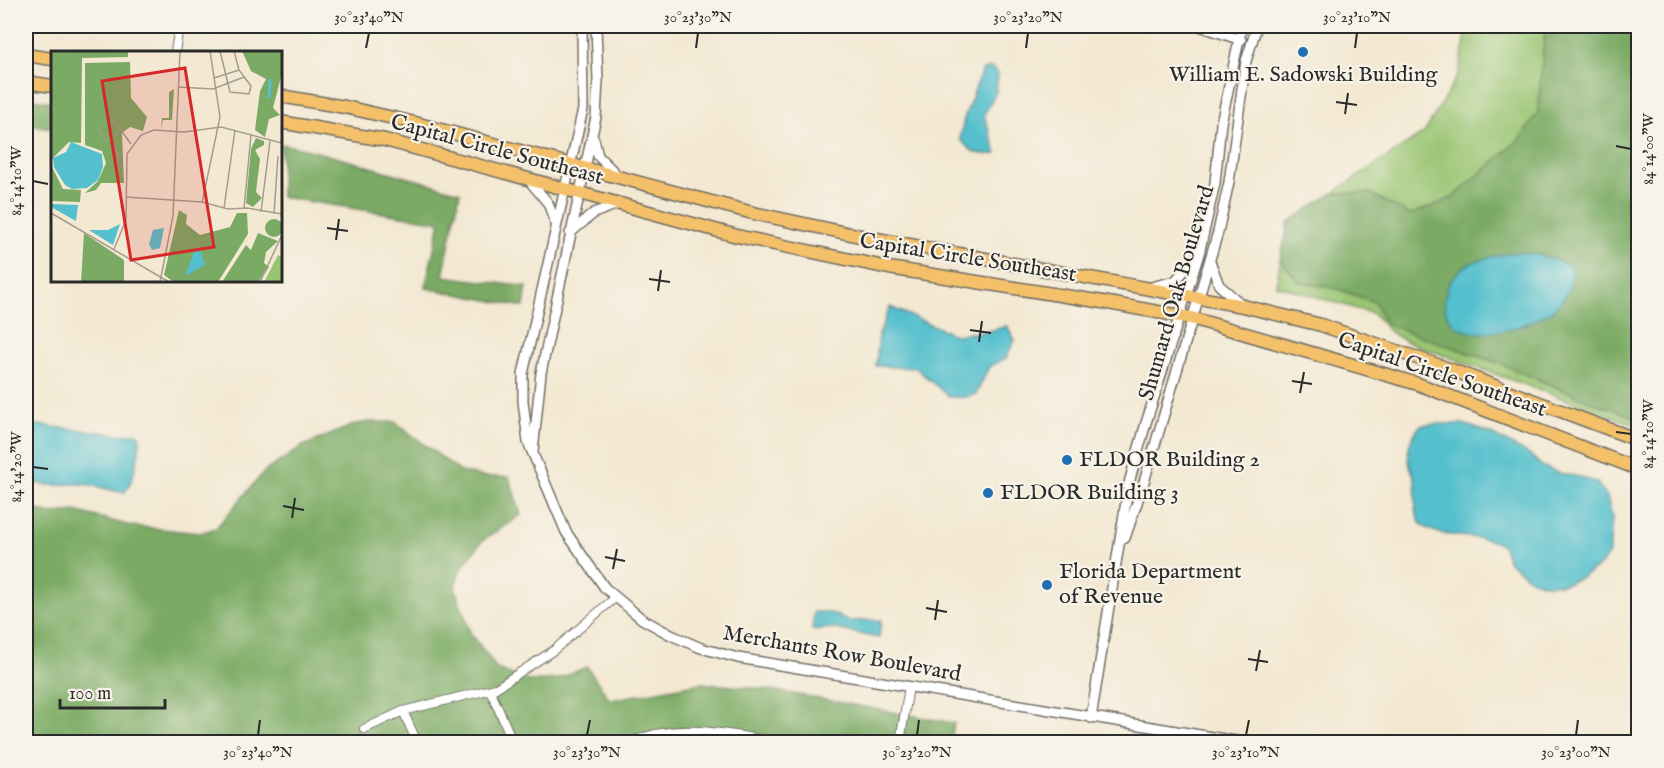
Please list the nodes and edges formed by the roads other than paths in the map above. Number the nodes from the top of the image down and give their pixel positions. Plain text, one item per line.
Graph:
1 (179, 26) edge
2 (582, 26) edge
3 (596, 26) edge
4 (1200, 26) edge
5 (1242, 26) edge
6 (1257, 26) edge
7 (1238, 39) junction
8 (1252, 43) junction
9 (175, 51) edge
10 (26, 55) edge
11 (51, 59) edge
12 (26, 82) edge
13 (51, 86) edge
14 (282, 96) edge
15 (282, 122) edge
16 (1221, 123) junction
17 (1237, 124) junction
18 (593, 134) junction
19 (570, 165) junction
20 (585, 169) junction
21 (620, 178) junction
22 (528, 179) junction
23 (564, 189) junction
24 (579, 194) junction
25 (618, 204) junction
26 (555, 225) junction
27 (570, 233) junction
28 (1199, 254) junction
29 (1210, 260) junction
30 (1146, 288) junction
31 (1192, 298) junction
32 (1242, 306) junction
33 (1185, 317) junction
34 (1638, 440) edge
35 (533, 452) junction
36 (1638, 469) edge
37 (1115, 566) junction
38 (616, 597) junction
39 (909, 687) junction
40 (490, 690) junction
41 (403, 711) junction
42 (1091, 718) junction
43 (364, 729) dead end
44 (417, 742) edge
45 (513, 742) edge
46 (631, 742) edge
47 (777, 742) edge
48 (900, 742) edge
49 (1242, 742) edge

1 - 9 street
2 - 19 street, Merchants Row Boulevard
3 - 18 street, Merchants Row Boulevard
4 - 7 street
5 - 7 street, Shumard Oak Boulevard
6 - 8 street, Shumard Oak Boulevard
7 - 8 street
7 - 16 street, Shumard Oak Boulevard
8 - 17 street, Shumard Oak Boulevard
10 - 11 main road
12 - 13 main road
14 - 19 main road, Capital Circle Southeast
15 - 22 main road, Capital Circle Southeast
16 - 17 street
16 - 28 street, Shumard Oak Boulevard
17 - 29 street, Shumard Oak Boulevard
18 - 20 street, Merchants Row Boulevard
18 - 21 street
19 - 20 main road, Capital Circle Southeast
19 - 23 street, Merchants Row Boulevard
20 - 21 main road, Capital Circle Southeast
20 - 24 street, Merchants Row Boulevard
21 - 30 main road, Capital Circle Southeast
22 - 23 main road, Capital Circle Southeast
22 - 26 street
23 - 24 main road, Capital Circle Southeast
23 - 26 street, Merchants Row Boulevard
24 - 25 main road, Capital Circle Southeast
24 - 27 street, Merchants Row Boulevard
25 - 27 street
25 - 33 main road, Capital Circle Southeast
26 - 35 street, Merchants Row Boulevard
27 - 35 street, Merchants Row Boulevard
28 - 30 street
28 - 31 street, Shumard Oak Boulevard
29 - 31 street, Shumard Oak Boulevard
29 - 32 street
30 - 31 main road, Capital Circle Southeast
31 - 32 main road, Capital Circle Southeast
31 - 33 street, Shumard Oak Boulevard
32 - 34 main road, Capital Circle Southeast
33 - 36 main road, Capital Circle Southeast
33 - 37 street, Shumard Oak Boulevard
33 - 37 street, Shumard Oak Boulevard
35 - 38 street, Merchants Row Boulevard
37 - 42 street, Shumard Oak Boulevard
38 - 39 street, Merchants Row Boulevard
38 - 40 street
39 - 42 street, Merchants Row Boulevard
39 - 48 street
40 - 41 street
40 - 45 street
41 - 43 street
41 - 44 street
42 - 49 street, Merchants Row Boulevard
46 - 47 street

